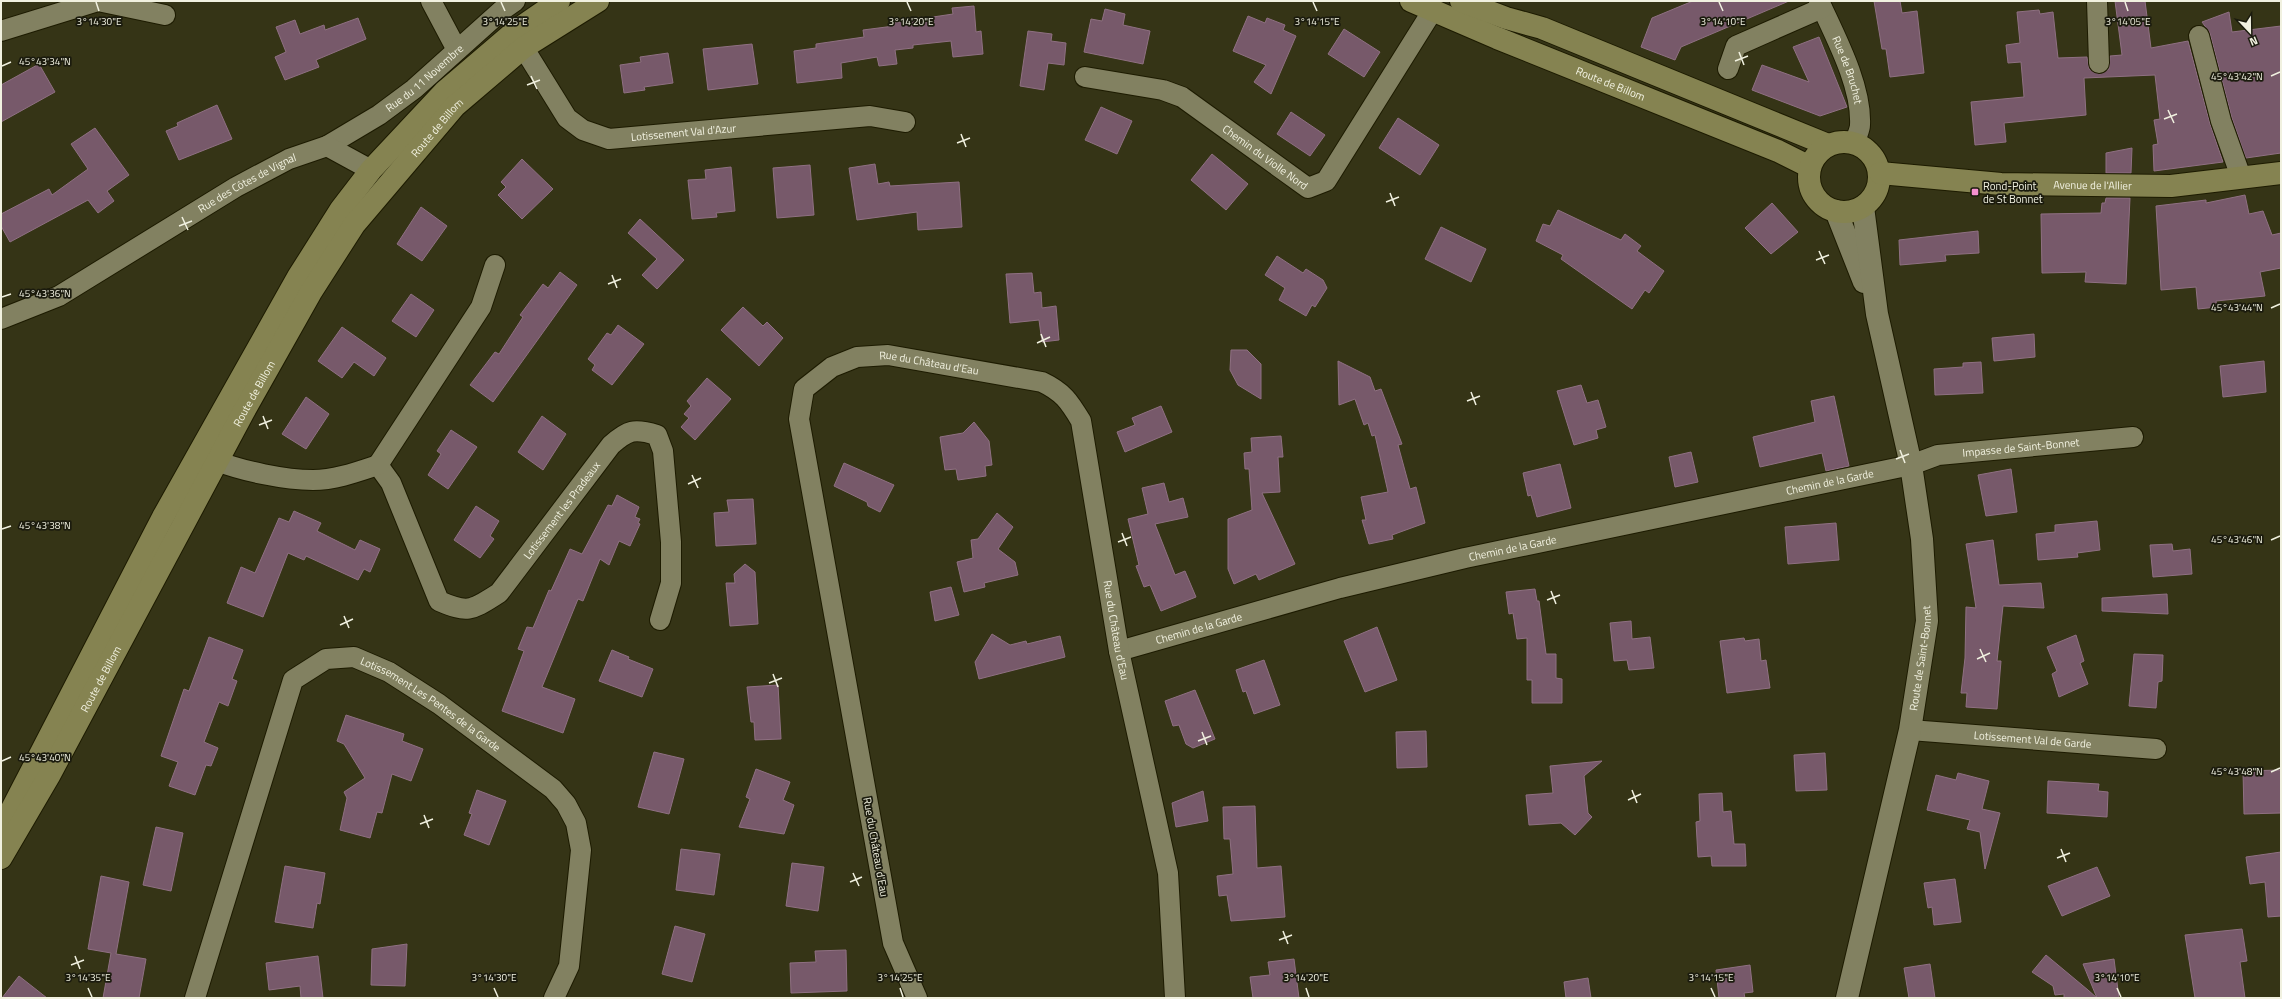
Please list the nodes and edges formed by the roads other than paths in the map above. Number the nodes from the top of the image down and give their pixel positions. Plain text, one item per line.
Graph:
1 (431, 1) edge
2 (514, 1) edge
3 (559, 1) edge
4 (598, 1) edge
5 (1410, 1) edge
6 (1461, 1) edge
7 (2097, 1) edge
8 (1821, 5) edge
9 (1433, 10) junction
10 (165, 15) dead end
11 (1, 31) edge
12 (2199, 36) dead end
13 (519, 40) junction
14 (457, 50) junction
15 (2099, 63) dead end
16 (1728, 69) dead end
17 (1085, 77) dead end
18 (905, 122) dead end
19 (1855, 143) junction
20 (1828, 145) junction
21 (327, 146) junction
22 (1810, 167) junction
23 (371, 170) junction
24 (1880, 173) junction
25 (2281, 173) edge
26 (2241, 177) junction
27 (1863, 207) junction
28 (1836, 211) junction
29 (495, 265) dead end
30 (1877, 314) junction
31 (1, 319) edge
32 (2133, 437) dead end
33 (217, 461) junction
34 (378, 465) junction
35 (1911, 465) junction
36 (660, 620) dead end
37 (1119, 651) junction
38 (1910, 730) junction
39 (2156, 749) dead end
40 (1, 830) edge
41 (1, 858) edge
42 (195, 998) edge
43 (554, 998) edge
44 (917, 998) edge
45 (1175, 998) edge
46 (1846, 998) edge

1 - 14 street
2 - 14 street, Rue du 11 Novembre
3 - 13 main road, Route de Billom
4 - 13 main road, Route de Billom
5 - 9 main road, Route de Billom
6 - 20 main road
7 - 15 street
8 - 16 street
8 - 19 street, Rue de Bruchet
9 - 17 street, Chemin du Violle Nord
9 - 22 main road, Route de Billom
10 - 11 street
12 - 26 street
13 - 18 street, Lotissement Val d'Azur
13 - 23 main road, Route de Billom
13 - 33 main road, Route de Billom
14 - 21 street, Rue du 11 Novembre
19 - 20 main road
19 - 24 main road
20 - 22 main road
21 - 23 street
21 - 31 street, Rue des Côtes de Vignal
22 - 28 main road
23 - 40 main road, Route de Billom
24 - 26 main road, Avenue de l'Allier
24 - 27 main road
25 - 26 main road, Avenue de l'Allier
27 - 28 main road
27 - 30 street, Route de Saint-Bonnet
28 - 30 street, Route de Saint-Bonnet
29 - 34 street
30 - 35 street, Route de Saint-Bonnet
32 - 35 street, Impasse de Saint-Bonnet
33 - 34 street
33 - 41 main road, Route de Billom
34 - 36 street, Lotissement les Pradeaux
35 - 37 street, Chemin de la Garde
35 - 38 street, Route de Saint-Bonnet
37 - 44 street, Rue du Château d'Eau
37 - 45 street, Rue du Château d'Eau
38 - 39 street, Lotissement Val de Garde
38 - 46 street, Route de Saint-Bonnet
42 - 43 street, Lotissement Les Pentes de la Garde

